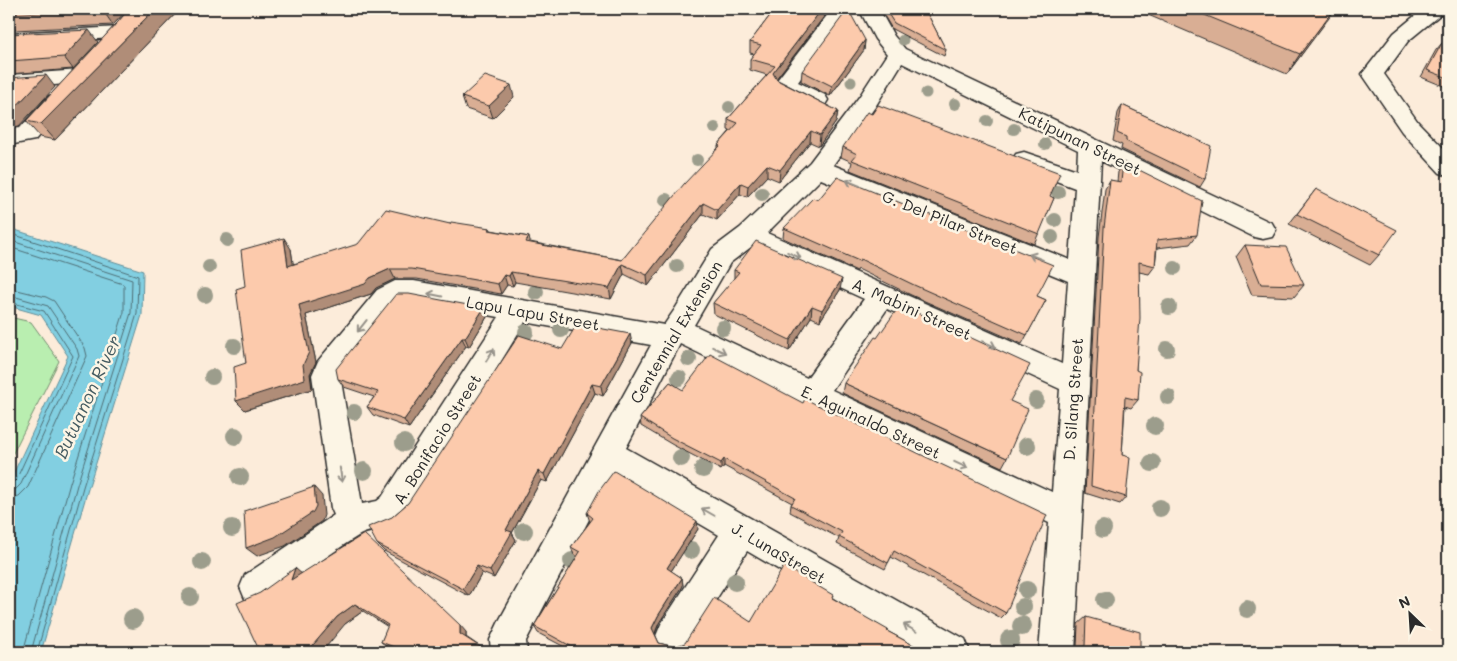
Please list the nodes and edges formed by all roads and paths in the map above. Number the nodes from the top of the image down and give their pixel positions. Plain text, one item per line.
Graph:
1 (842, 9) edge
2 (869, 9) edge
3 (1437, 9) edge
4 (9, 39) edge
5 (898, 53) junction
6 (91, 65) junction
7 (9, 82) edge
8 (869, 110) junction
9 (9, 137) edge
10 (1090, 145) junction
11 (1005, 153) edge
12 (1448, 167) edge
13 (818, 168) junction
14 (1087, 183) junction
15 (1263, 230) dead end
16 (749, 235) junction
17 (1081, 275) junction
18 (882, 295) junction
19 (517, 311) junction
20 (673, 333) junction
21 (1075, 383) junction
22 (812, 394) junction
23 (606, 453) junction
24 (1066, 515) junction
25 (353, 521) junction
26 (741, 531) junction
27 (257, 587) dead end
28 (673, 636) dead end
29 (509, 650) edge
30 (952, 652) edge
31 (1057, 652) edge

1 - 8 street
2 - 5 street
3 - 12 street
4 - 6 street
5 - 8 street, Centennial Extension
5 - 10 street, Katipunan Street
6 - 7 street
6 - 9 street
8 - 13 street, Centennial Extension
10 - 14 street, D. Silang Street
10 - 15 street, Katipunan Street
11 - 14 street
13 - 16 street, Centennial Extension
17 -> 13 street, G. Del Pilar Street
14 - 17 street, D. Silang Street
16 -> 18 street, A. Mabini Street
16 - 20 street, Centennial Extension
17 - 21 street, D. Silang Street
18 -> 21 street, A. Mabini Street
18 - 22 street
19 - 20 street, Lapu Lapu Street
25 -> 19 street, A. Bonifacio Street
19 -> 25 street, Lapu Lapu Street
20 -> 22 street, E. Aguinaldo Street
20 - 23 street, Centennial Extension
21 - 24 street, D. Silang Street
22 -> 24 street, E. Aguinaldo Street
26 -> 23 street, J. LunaStreet
23 - 29 street, Centennial Extension
24 - 31 street, D. Silang Street
25 - 27 street, A. Bonifacio Street
26 - 28 street
30 -> 26 street, J. LunaStreet

